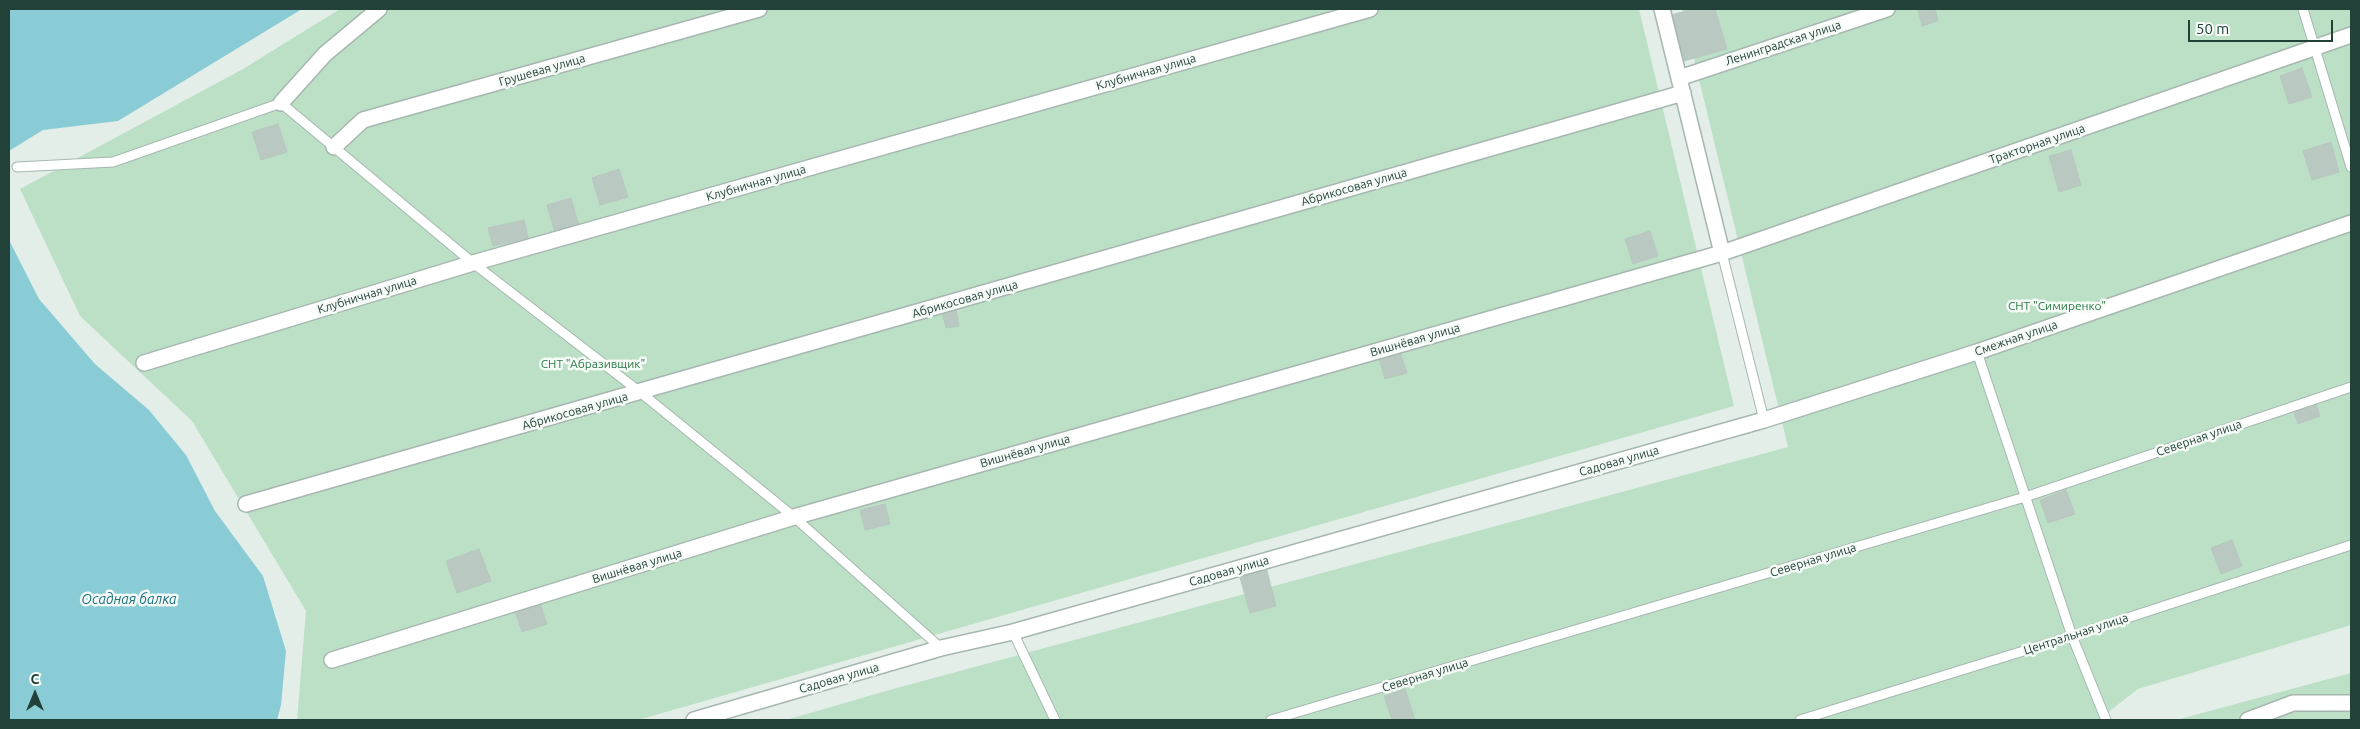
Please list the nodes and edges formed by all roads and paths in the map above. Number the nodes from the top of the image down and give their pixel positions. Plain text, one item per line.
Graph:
1 (379, 9) edge
2 (759, 9) edge
3 (1370, 9) edge
4 (1662, 9) edge
5 (1888, 9) edge
6 (2303, 9) edge
7 (2351, 35) edge
8 (2314, 47) junction
9 (1679, 78) junction
10 (1683, 93) junction
11 (281, 103) junction
12 (334, 147) junction
13 (17, 167) dead end
14 (2351, 167) edge
15 (2351, 223) edge
16 (1722, 253) junction
17 (473, 263) junction
18 (1977, 352) junction
19 (144, 363) dead end
20 (2351, 387) edge
21 (640, 392) junction
22 (1764, 420) junction
23 (2025, 497) junction
24 (246, 504) dead end
25 (794, 517) junction
26 (2351, 544) edge
27 (1014, 632) junction
28 (2072, 636) junction
29 (941, 648) junction
30 (332, 660) dead end
31 (2351, 703) edge
32 (694, 720) edge
33 (1055, 720) edge
34 (1271, 720) edge
35 (1800, 720) edge
36 (2106, 720) edge
37 (2248, 720) edge

1 - 11 street
2 - 12 street, Грушевая улица
3 - 17 street, Клубничная улица
4 - 9 street
5 - 9 street, Ленинградская улица
6 - 8 lane
7 - 8 street, Тракторная улица
8 - 14 lane
8 - 16 street, Тракторная улица
9 - 10 street
10 - 16 street
10 - 21 street, Абрикосовая улица
11 - 12 lane
11 - 13 lane
12 - 17 lane
15 - 18 street, Смежная улица
16 - 22 lane
16 - 25 street, Вишнёвая улица
17 - 19 street, Клубничная улица
17 - 21 lane
18 - 22 street, Смежная улица
18 - 23 lane
20 - 23 lane, Северная улица
21 - 24 street, Абрикосовая улица
21 - 25 lane
22 - 27 street, Садовая улица
23 - 28 lane
23 - 34 lane, Северная улица
25 - 29 lane
25 - 30 street, Вишнёвая улица
26 - 28 lane, Центральная улица
27 - 29 street, Садовая улица
27 - 33 lane
28 - 35 lane, Центральная улица
28 - 36 lane
29 - 32 street, Садовая улица
31 - 37 street

